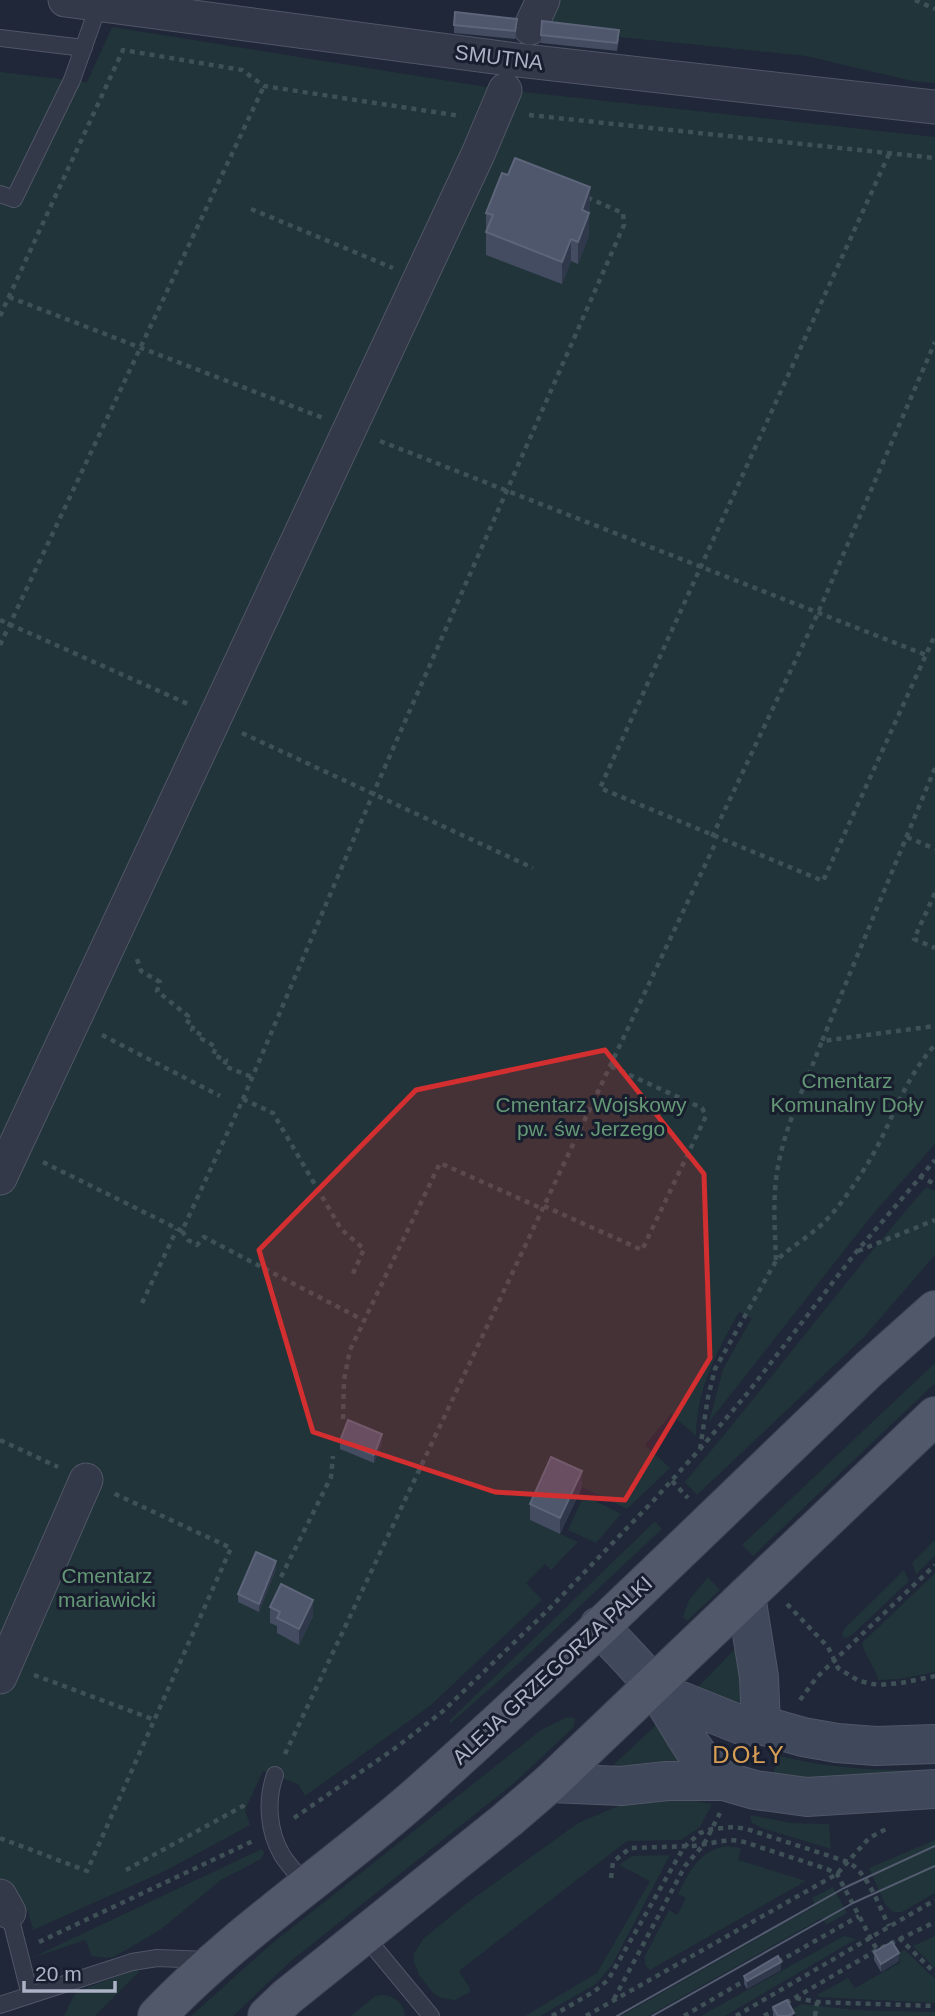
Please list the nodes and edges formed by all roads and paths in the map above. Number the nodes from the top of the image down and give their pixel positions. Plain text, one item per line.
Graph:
1 (65, 0) edge
2 (915, 0) edge
3 (99, 4) junction
4 (935, 9) edge
5 (536, 14) edge
6 (0, 38) edge
7 (84, 48) junction
8 (123, 50) dead end
9 (511, 75) junction
10 (264, 86) dead end
11 (935, 107) edge
12 (935, 158) edge
13 (0, 194) edge
14 (580, 194) edge
15 (251, 209) dead end
16 (420, 279) junction
17 (9, 297) junction
18 (0, 316) edge
19 (935, 342) edge
20 (140, 349) junction
21 (350, 429) junction
22 (508, 492) junction
23 (702, 568) junction
24 (818, 613) junction
25 (0, 620) edge
26 (10, 625) junction
27 (935, 635) edge
28 (0, 645) edge
29 (926, 655) junction
30 (214, 720) junction
31 (935, 768) edge
32 (373, 794) junction
33 (712, 836) junction
34 (907, 836) junction
35 (715, 844) dead end
36 (935, 849) edge
37 (533, 868) dead end
38 (935, 893) edge
39 (111, 939) junction
40 (935, 948) edge
41 (73, 1021) junction
42 (935, 1026) edge
43 (822, 1041) junction
44 (935, 1045) edge
45 (610, 1066) junction
46 (252, 1077) junction
47 (219, 1096) dead end
48 (243, 1099) junction
49 (15, 1147) junction
50 (935, 1160) edge
51 (919, 1176) junction
52 (0, 1178) edge
53 (935, 1184) edge
54 (543, 1207) junction
55 (935, 1220) edge
56 (180, 1230) junction
57 (857, 1251) junction
58 (776, 1261) junction
59 (351, 1278) dead end
60 (142, 1303) dead end
61 (935, 1310) edge
62 (365, 1321) junction
63 (935, 1416) edge
64 (343, 1419) dead end
65 (0, 1440) edge
66 (700, 1449) junction
67 (333, 1456) dead end
68 (86, 1480) junction
69 (935, 1565) edge
70 (281, 1577) dead end
71 (763, 1597) junction
72 (599, 1626) junction
73 (833, 1662) junction
74 (3, 1671) edge
75 (935, 1676) edge
76 (653, 1685) junction
77 (800, 1699) dead end
78 (155, 1720) junction
79 (761, 1725) junction
80 (935, 1744) edge
81 (275, 1774) joint
82 (550, 1783) junction
83 (935, 1789) edge
84 (724, 1793) junction
85 (248, 1794) dead end
86 (898, 1828) dead end
87 (712, 1829) junction
88 (273, 1830) junction
89 (0, 1838) edge
90 (705, 1844) junction
91 (684, 1847) junction
92 (848, 1862) junction
93 (126, 1870) dead end
94 (837, 1874) junction
95 (611, 1878) dead end
96 (307, 1886) junction
97 (935, 1900) edge
98 (5, 1904) edge
99 (859, 1916) junction
100 (935, 1922) edge
101 (889, 1926) junction
102 (363, 1935) junction
103 (870, 1937) junction
104 (899, 1938) junction
105 (877, 1950) junction
106 (19, 1951) junction
107 (215, 1960) junction
108 (774, 1965) edge
109 (935, 1973) edge
110 (751, 1977) edge
111 (30, 1995) junction
112 (796, 1997) junction
113 (613, 2000) junction
114 (817, 2002) junction
115 (0, 2005) edge
116 (935, 2006) edge
117 (157, 2016) edge
118 (267, 2016) edge
119 (430, 2016) edge
120 (552, 2016) edge
121 (586, 2016) edge
122 (683, 2016) edge
123 (736, 2016) edge
124 (764, 2016) edge
125 (815, 2016) edge

1 - 3 street, SMUTNA
2 - 4 path
3 - 7 lane
3 - 9 street, SMUTNA
5 - 9 lane
6 - 7 lane
7 - 13 lane
8 - 17 path
9 - 11 street, SMUTNA
9 - 16 street
10 - 20 path
12 - 23 path
14 - 22 path
15 - 16 path
16 - 21 street
17 - 18 path
17 - 20 path
19 - 24 path
20 - 21 path
20 - 26 path
21 - 22 path
21 - 30 street
22 - 23 path
22 - 32 path
23 - 24 path
23 - 33 path
24 - 29 path
24 - 33 path
25 - 26 path
26 - 28 path
26 - 30 path
27 - 29 path
29 - 33 path
30 - 32 path
30 - 39 street
31 - 34 path
32 - 37 path
32 - 46 path
34 - 36 path
34 - 43 path
35 - 45 path
38 - 40 path
39 - 41 street
39 - 46 path
41 - 47 path
41 - 49 street
42 - 43 path
43 - 58 path
44 - 58 path
45 - 54 path
45 - 54 path
46 - 48 path
48 - 56 path
48 - 59 path
49 - 52 street
49 - 56 path
50 - 51 path
51 - 53 path
51 - 57 path
54 - 62 path
54 - 81 path
55 - 57 path
56 - 60 path
56 - 62 path
57 - 66 path
58 - 66 path
61 - 72 main road, ALEJA GRZEGORZA PALKI
62 - 64 path
63 - 71 main road
65 - 68 path
66 - 88 path
67 - 70 path
68 - 74 street
68 - 78 path
69 - 73 path
71 - 73 path
71 - 76 main road
71 - 79 main road
72 - 76 main road
72 - 96 main road, ALEJA GRZEGORZA PALKI
73 - 75 path
73 - 77 path
74 - 78 path
76 - 79 main road
76 - 82 main road
76 - 84 main road
78 - 89 path
79 - 80 main road
81 - 88 lane
82 - 84 main road
82 - 102 main road
83 - 84 main road
84 - 87 path
85 - 93 path
86 - 92 path
87 - 90 path
87 - 91 path
87 - 92 path
88 - 96 lane
88 - 106 path
90 - 91 path
90 - 94 path
90 - 113 path
91 - 95 path
91 - 120 path
92 - 94 path
92 - 101 path
94 - 99 path
94 - 113 path
96 - 107 main road, ALEJA GRZEGORZA PALKI
97 - 101 path
98 - 106 lane
99 - 103 path
99 - 108 path
100 - 104 path
101 - 103 path
102 - 118 main road
102 - 119 lane
103 - 105 path
103 - 123 path
104 - 105 path
104 - 109 path
105 - 112 path
106 - 111 lane
107 - 111 lane
107 - 117 main road, ALEJA GRZEGORZA PALKI
110 - 122 path
111 - 115 lane
112 - 114 path
112 - 124 path
113 - 121 path
114 - 116 path
114 - 125 path

